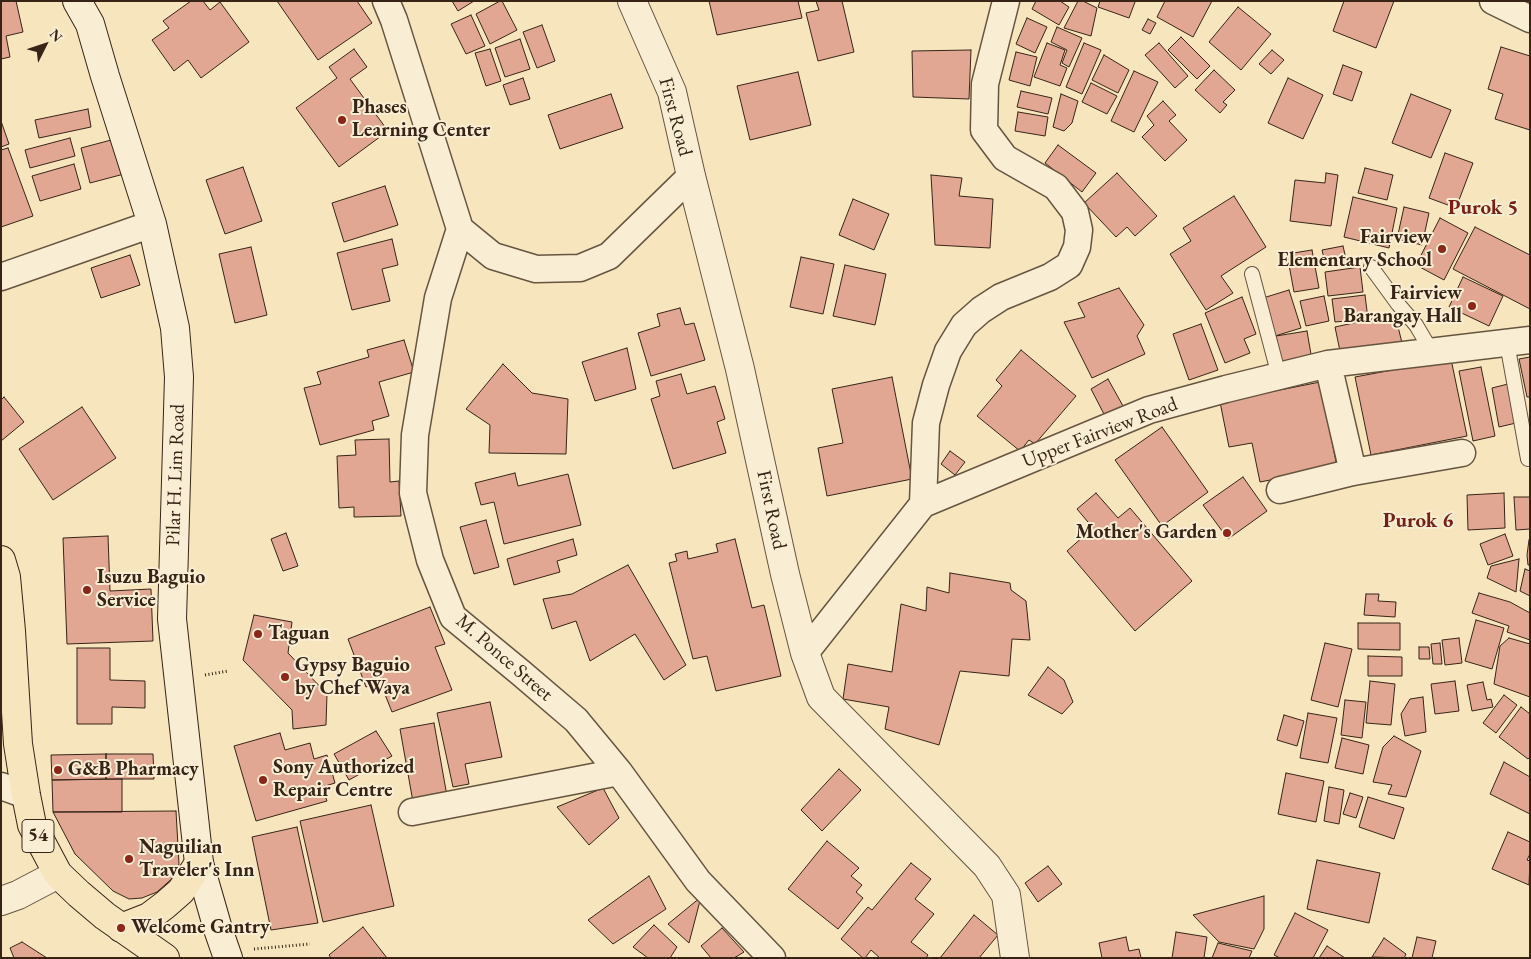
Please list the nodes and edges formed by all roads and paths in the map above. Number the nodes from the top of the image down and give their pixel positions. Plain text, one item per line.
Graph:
1 (76, 1) edge
2 (386, 1) edge
3 (632, 1) edge
4 (1006, 1) edge
5 (1493, 1) edge
6 (1530, 19) edge
7 (691, 176) junction
8 (152, 224) junction
9 (460, 229) junction
10 (1371, 267) dead end
11 (1252, 274) dead end
12 (1, 277) edge
13 (1518, 341) edge
14 (1432, 352) junction
15 (1328, 364) junction
16 (1279, 376) junction
17 (1462, 452) dead end
18 (1528, 459) dead end
19 (1353, 472) junction
20 (1280, 490) dead end
21 (923, 504) junction
22 (1, 560) edge
23 (805, 653) junction
24 (620, 772) junction
25 (14, 791) edge
26 (412, 812) dead end
27 (199, 863) junction
28 (58, 874) junction
29 (1, 901) edge
30 (121, 928) junction
31 (310, 944) dead end
32 (227, 955) edge
33 (165, 958) edge
34 (772, 958) edge
35 (1015, 958) edge

1 - 8 street, Pilar H. Lim Road
2 - 9 street
3 - 7 street, First Road
4 - 21 street
5 - 6 street
7 - 9 street
7 - 23 street, First Road
8 - 12 street
8 - 27 street, Pilar H. Lim Road
9 - 24 street, M. Ponce Street
10 - 14 lane
11 - 16 lane
13 - 14 street, Upper Fairview Road
13 - 18 lane
14 - 15 street, Upper Fairview Road
15 - 16 street, Upper Fairview Road
15 - 19 street
16 - 21 street, Upper Fairview Road
17 - 19 street
19 - 20 street
21 - 23 street, Upper Fairview Road
22 - 25 highway, 54
23 - 35 street, First Road
24 - 26 street
24 - 34 street, M. Ponce Street
25 - 28 highway, 54
27 - 30 highway
27 - 32 street, Pilar H. Lim Road
28 - 29 street
28 - 30 highway, 54
30 - 33 highway, 54
31 - 32 path

